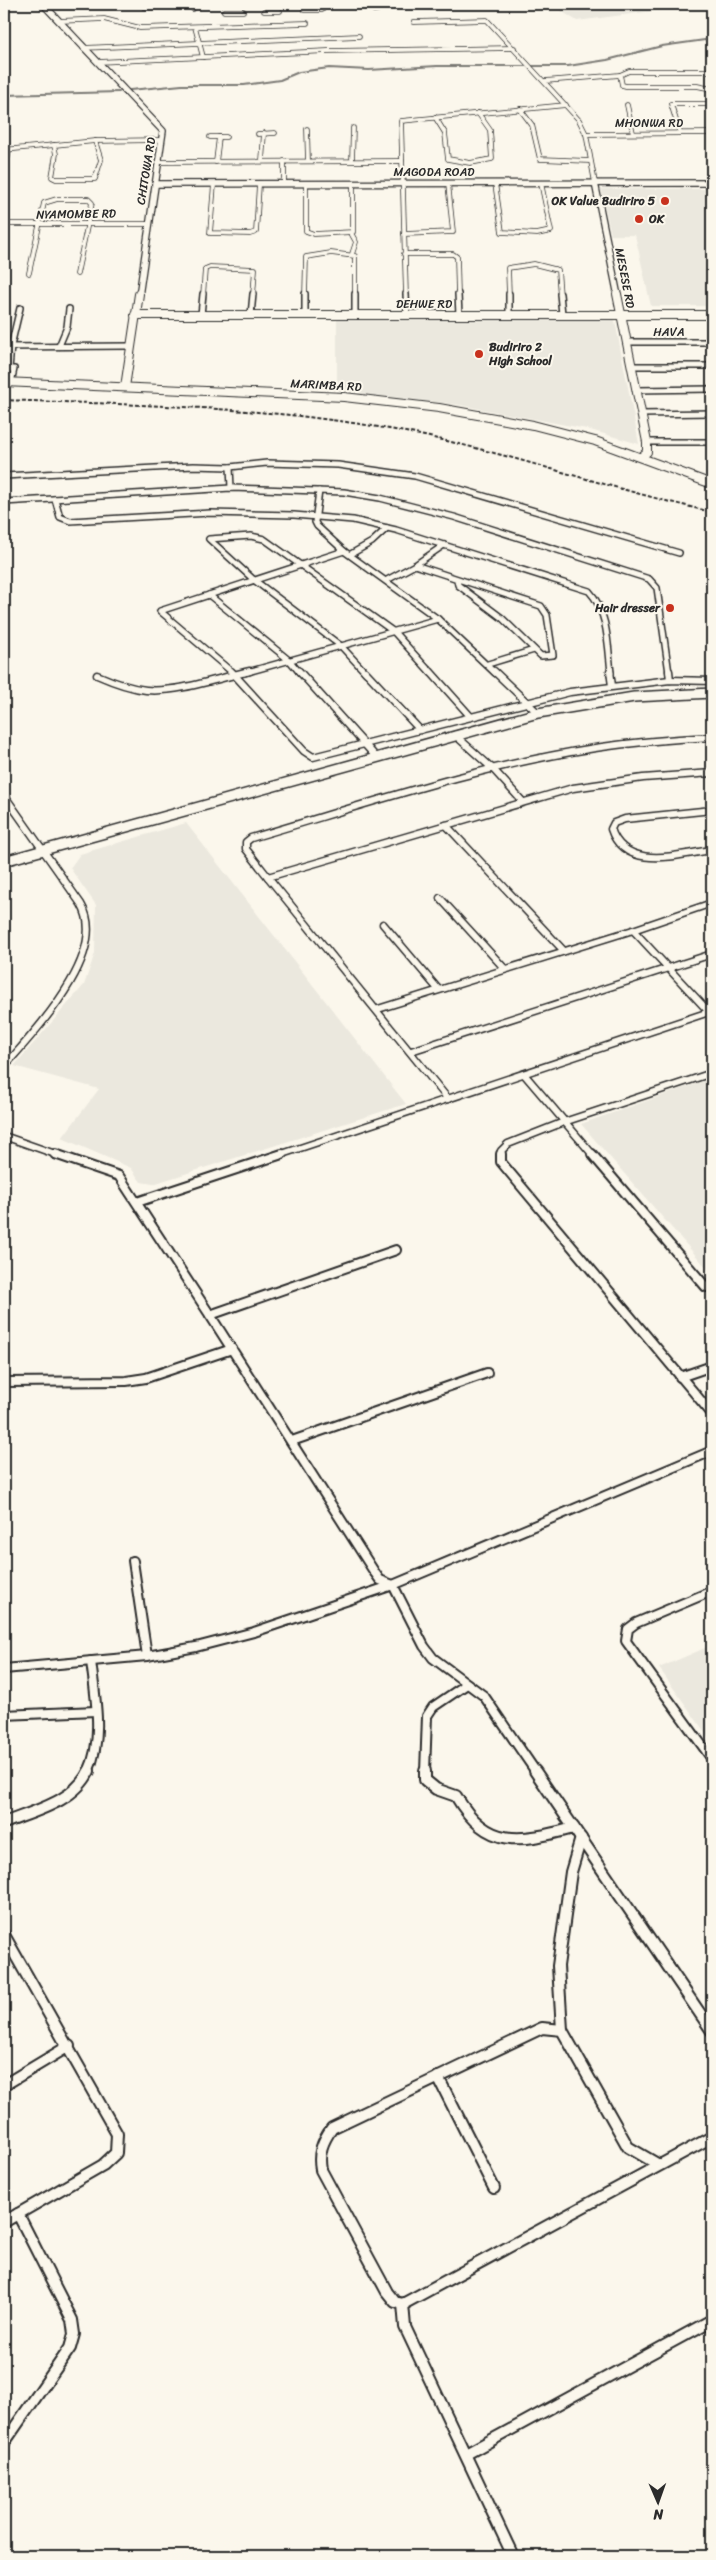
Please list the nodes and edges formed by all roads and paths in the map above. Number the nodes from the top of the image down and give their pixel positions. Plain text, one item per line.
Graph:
1 (43, 4) edge
2 (194, 4) edge
3 (233, 4) edge
4 (274, 4) edge
5 (313, 4) edge
6 (379, 4) edge
7 (421, 4) edge
8 (154, 5) edge
9 (414, 5) edge
10 (144, 7) dead end
11 (162, 7) dead end
12 (395, 7) dead end
13 (385, 8) junction
14 (193, 9) dead end
15 (304, 10) dead end
16 (313, 10) junction
17 (322, 10) dead end
18 (374, 10) dead end
19 (224, 11) dead end
20 (232, 11) junction
21 (243, 11) dead end
22 (264, 11) dead end
23 (273, 11) junction
24 (280, 11) dead end
25 (59, 21) junction
26 (414, 22) dead end
27 (307, 23) dead end
28 (195, 27) junction
29 (360, 36) dead end
30 (199, 42) junction
31 (84, 48) junction
32 (514, 48) junction
33 (203, 57) junction
34 (98, 62) junction
35 (712, 71) edge
36 (620, 75) junction
37 (545, 81) junction
38 (712, 89) edge
39 (712, 104) edge
40 (566, 105) junction
41 (627, 105) dead end
42 (520, 109) junction
43 (478, 113) junction
44 (435, 117) junction
45 (353, 128) dead end
46 (308, 129) dead end
47 (633, 133) junction
48 (680, 133) junction
49 (712, 133) edge
50 (258, 134) dead end
51 (264, 134) junction
52 (274, 134) dead end
53 (586, 134) junction
54 (210, 137) dead end
55 (219, 137) junction
56 (226, 137) dead end
57 (162, 140) junction
58 (95, 141) junction
59 (54, 145) junction
60 (6, 150) edge
61 (262, 161) junction
62 (284, 161) junction
63 (308, 161) junction
64 (352, 161) junction
65 (402, 161) junction
66 (590, 161) junction
67 (159, 162) junction
68 (216, 162) junction
69 (4, 176) edge
70 (712, 182) edge
71 (402, 183) junction
72 (495, 183) junction
73 (541, 183) junction
74 (595, 183) junction
75 (155, 184) junction
76 (214, 184) junction
77 (259, 184) junction
78 (284, 184) junction
79 (306, 184) junction
80 (353, 184) junction
81 (448, 184) junction
82 (4, 224) edge
83 (88, 224) junction
84 (149, 224) junction
85 (39, 225) junction
86 (351, 233) junction
87 (404, 234) junction
88 (352, 254) junction
89 (404, 254) junction
90 (29, 273) dead end
91 (77, 274) dead end
92 (20, 308) dead end
93 (69, 309) dead end
94 (562, 314) junction
95 (135, 315) junction
96 (200, 315) junction
97 (251, 315) junction
98 (304, 315) junction
99 (355, 315) junction
100 (407, 315) junction
101 (459, 315) junction
102 (509, 315) junction
103 (621, 315) junction
104 (712, 315) edge
105 (626, 342) junction
106 (712, 342) edge
107 (4, 346) edge
108 (11, 346) junction
109 (59, 346) junction
110 (130, 346) junction
111 (631, 366) junction
112 (712, 366) edge
113 (7, 382) edge
114 (125, 387) junction
115 (712, 389) edge
116 (636, 390) junction
117 (712, 413) edge
118 (642, 414) junction
119 (648, 442) junction
120 (712, 442) edge
121 (641, 457) junction
122 (230, 467) junction
123 (4, 476) edge
124 (712, 484) edge
125 (231, 488) junction
126 (319, 491) junction
127 (55, 499) junction
128 (4, 502) edge
129 (316, 516) junction
130 (387, 528) junction
131 (444, 545) junction
132 (344, 550) junction
133 (679, 553) dead end
134 (351, 554) junction
135 (712, 564) edge
136 (301, 565) junction
137 (415, 565) junction
138 (712, 571) edge
139 (254, 580) junction
140 (387, 580) junction
141 (457, 580) junction
142 (209, 595) junction
143 (438, 619) junction
144 (394, 632) junction
145 (341, 646) junction
146 (534, 650) junction
147 (290, 661) junction
148 (488, 664) junction
149 (233, 673) junction
150 (97, 675) dead end
151 (670, 680) junction
152 (712, 680) edge
153 (612, 686) junction
154 (712, 693) edge
155 (526, 702) junction
156 (538, 713) junction
157 (471, 717) junction
158 (420, 730) junction
159 (455, 735) junction
160 (712, 737) edge
161 (366, 746) junction
162 (377, 758) junction
163 (493, 769) junction
164 (712, 773) edge
165 (4, 795) edge
166 (522, 802) junction
167 (712, 810) edge
168 (446, 825) junction
169 (46, 850) junction
170 (712, 850) edge
171 (4, 861) edge
172 (268, 876) junction
173 (440, 898) dead end
174 (712, 903) edge
175 (383, 924) dead end
176 (633, 930) junction
177 (564, 951) junction
178 (712, 954) edge
179 (667, 968) junction
180 (505, 969) junction
181 (438, 989) junction
182 (378, 1009) junction
183 (711, 1012) edge
184 (411, 1051) junction
185 (4, 1067) edge
186 (712, 1073) edge
187 (524, 1074) junction
188 (448, 1099) junction
189 (564, 1122) junction
190 (4, 1136) edge
191 (137, 1202) junction
192 (396, 1250) dead end
193 (709, 1287) edge
194 (712, 1294) edge
195 (210, 1315) junction
196 (232, 1349) junction
197 (712, 1366) edge
198 (486, 1373) dead end
199 (680, 1377) junction
200 (4, 1382) edge
201 (712, 1414) edge
202 (292, 1441) junction
203 (712, 1451) edge
204 (133, 1560) dead end
205 (392, 1585) junction
206 (712, 1591) edge
207 (147, 1656) junction
208 (91, 1661) junction
209 (4, 1669) edge
210 (467, 1684) junction
211 (96, 1711) junction
212 (4, 1715) edge
213 (712, 1759) edge
214 (4, 1823) edge
215 (574, 1828) junction
216 (581, 1838) junction
217 (4, 1935) edge
218 (562, 2030) junction
219 (712, 2031) edge
220 (68, 2046) junction
221 (438, 2077) junction
222 (4, 2085) edge
223 (712, 2137) edge
224 (659, 2165) junction
225 (494, 2188) dead end
226 (18, 2214) junction
227 (4, 2222) edge
228 (403, 2304) junction
229 (712, 2320) edge
230 (4, 2443) edge
231 (466, 2454) junction
232 (513, 2556) edge

1 - 25 street, CHITOWA RD
2 - 14 street
3 - 20 street
4 - 23 street
5 - 16 street
6 - 13 street
7 - 9 street
8 - 10 street
8 - 11 street
12 - 13 street
13 - 18 street
15 - 16 street
16 - 17 street
19 - 20 street
20 - 21 street
22 - 23 street
23 - 24 street
25 - 28 street
25 - 31 street, CHITOWA RD
26 - 32 street, MESESE RD
27 - 28 street
28 - 30 street
29 - 30 street
30 - 31 street
30 - 33 street
31 - 34 street, CHITOWA RD
32 - 33 street
32 - 37 street, MESESE RD
33 - 34 street
34 - 57 street, CHITOWA RD
35 - 36 street
36 - 37 street
36 - 38 street
37 - 40 street, MESESE RD
39 - 48 street
40 - 42 street
40 - 53 street, MESESE RD
41 - 47 street
42 - 43 street
42 - 66 street
43 - 44 street
43 - 44 street
44 - 65 street
45 - 64 street
46 - 63 street
47 - 48 street, MHONWA RD
47 - 53 street, MHONWA RD
48 - 49 street, MHONWA RD
50 - 51 street
51 - 52 street
51 - 61 street
53 - 66 street, MESESE RD
54 - 55 street
55 - 56 street
55 - 68 street
57 - 58 street
57 - 67 street, CHITOWA RD
58 - 59 street
58 - 59 street
59 - 60 street
60 - 69 street
61 - 62 street
61 - 68 street
62 - 63 street
62 - 78 street
63 - 64 street
64 - 65 street
65 - 71 street
66 - 74 street, MESESE RD
67 - 68 street
67 - 75 street, CHITOWA RD
70 - 74 street, MAGODA ROAD
71 - 80 street, MAGODA ROAD
71 - 81 street, MAGODA ROAD
71 - 87 street
72 - 73 street, MAGODA ROAD
72 - 73 street
72 - 81 street, MAGODA ROAD
73 - 74 street, MAGODA ROAD
74 - 103 street, MESESE RD
75 - 76 street, MAGODA ROAD
75 - 84 street, CHITOWA RD
76 - 77 street, MAGODA ROAD
76 - 77 street
77 - 78 street, MAGODA ROAD
78 - 79 street, MAGODA ROAD
79 - 80 street, MAGODA ROAD
79 - 86 street
80 - 86 street
81 - 87 street
82 - 85 street, NYAMOMBE RD
83 - 84 street, NYAMOMBE RD
83 - 85 street, NYAMOMBE RD
83 - 85 street
83 - 91 street
84 - 95 street, CHITOWA RD
85 - 90 street
86 - 88 street
87 - 89 street
88 - 98 street
88 - 99 street
89 - 100 street
89 - 101 street
92 - 108 street
93 - 109 street
94 - 102 street, DEHWE RD
94 - 102 street
94 - 103 street, DEHWE RD
95 - 96 street, DEHWE RD
95 - 110 street, CHITOWA RD
96 - 97 street, DEHWE RD
96 - 97 street
97 - 98 street, DEHWE RD
98 - 99 street, DEHWE RD
99 - 100 street, DEHWE RD
100 - 101 street, DEHWE RD
101 - 102 street, DEHWE RD
103 - 104 street, DEHWE RD
103 - 105 street, MESESE RD
105 - 106 street, HAVA
105 - 111 street, MESESE RD
107 - 108 street
108 - 109 street
108 - 113 street
109 - 110 street
110 - 114 street, CHITOWA RD
111 - 112 street
111 - 116 street, MESESE RD
113 - 114 street, MARIMBA RD
114 - 121 street, MARIMBA RD
115 - 116 street
116 - 118 street, MESESE RD
117 - 118 street
118 - 119 street, MESESE RD
119 - 120 street
119 - 121 street
121 - 124 street, MARIMBA RD
122 - 123 street
122 - 125 street
122 - 133 street
125 - 126 street
125 - 127 street
126 - 129 street
126 - 151 street
127 - 128 street
127 - 129 street
129 - 130 street
129 - 132 street
130 - 131 street
130 - 134 street
131 - 137 street
131 - 153 street
132 - 134 street
132 - 136 street
134 - 140 street
135 - 138 street
136 - 139 street
136 - 139 street
136 - 144 street
137 - 140 street
137 - 141 street
139 - 142 street
139 - 145 street
140 - 143 street
141 - 146 street
141 - 146 street
142 - 147 street
142 - 149 street
143 - 144 street
143 - 148 street
144 - 145 street
144 - 157 street
145 - 147 street
145 - 158 street
146 - 148 street
147 - 149 street
147 - 161 street
148 - 155 street
149 - 150 street
149 - 161 street
151 - 152 street
151 - 153 street
153 - 155 street
154 - 156 street
155 - 156 street
155 - 157 street
156 - 159 street
157 - 158 street
158 - 161 street
159 - 162 street
159 - 163 street
160 - 163 street
161 - 162 street
162 - 169 street
163 - 166 street
163 - 172 street
164 - 166 street
165 - 169 street
166 - 168 street
167 - 170 street
168 - 172 street
168 - 177 street
169 - 171 street
169 - 185 street
172 - 182 street
173 - 180 street
174 - 176 street
175 - 181 street
176 - 177 street
176 - 179 street
177 - 180 street
178 - 179 street
179 - 183 street
179 - 184 street
180 - 181 street
181 - 182 street
182 - 184 street
183 - 187 street
184 - 188 street
186 - 189 street
187 - 188 street
187 - 189 street
188 - 191 street
189 - 193 street
189 - 199 street
190 - 191 street
191 - 195 street
192 - 195 street
193 - 194 street
195 - 196 street
196 - 200 street
196 - 202 street
197 - 199 street
198 - 202 street
199 - 201 street
202 - 205 street
203 - 205 street
204 - 207 street
205 - 207 street
205 - 210 street
206 - 213 street
207 - 208 street
208 - 209 street
208 - 211 street
210 - 215 street
210 - 215 street
211 - 212 street
211 - 214 street
215 - 216 street
216 - 218 street
216 - 219 street
217 - 220 street
218 - 221 street
218 - 224 street
220 - 222 street
220 - 226 street
221 - 225 street
221 - 228 street
223 - 224 street
224 - 228 street
226 - 227 street
226 - 230 street
228 - 231 street
229 - 231 street
231 - 232 street

